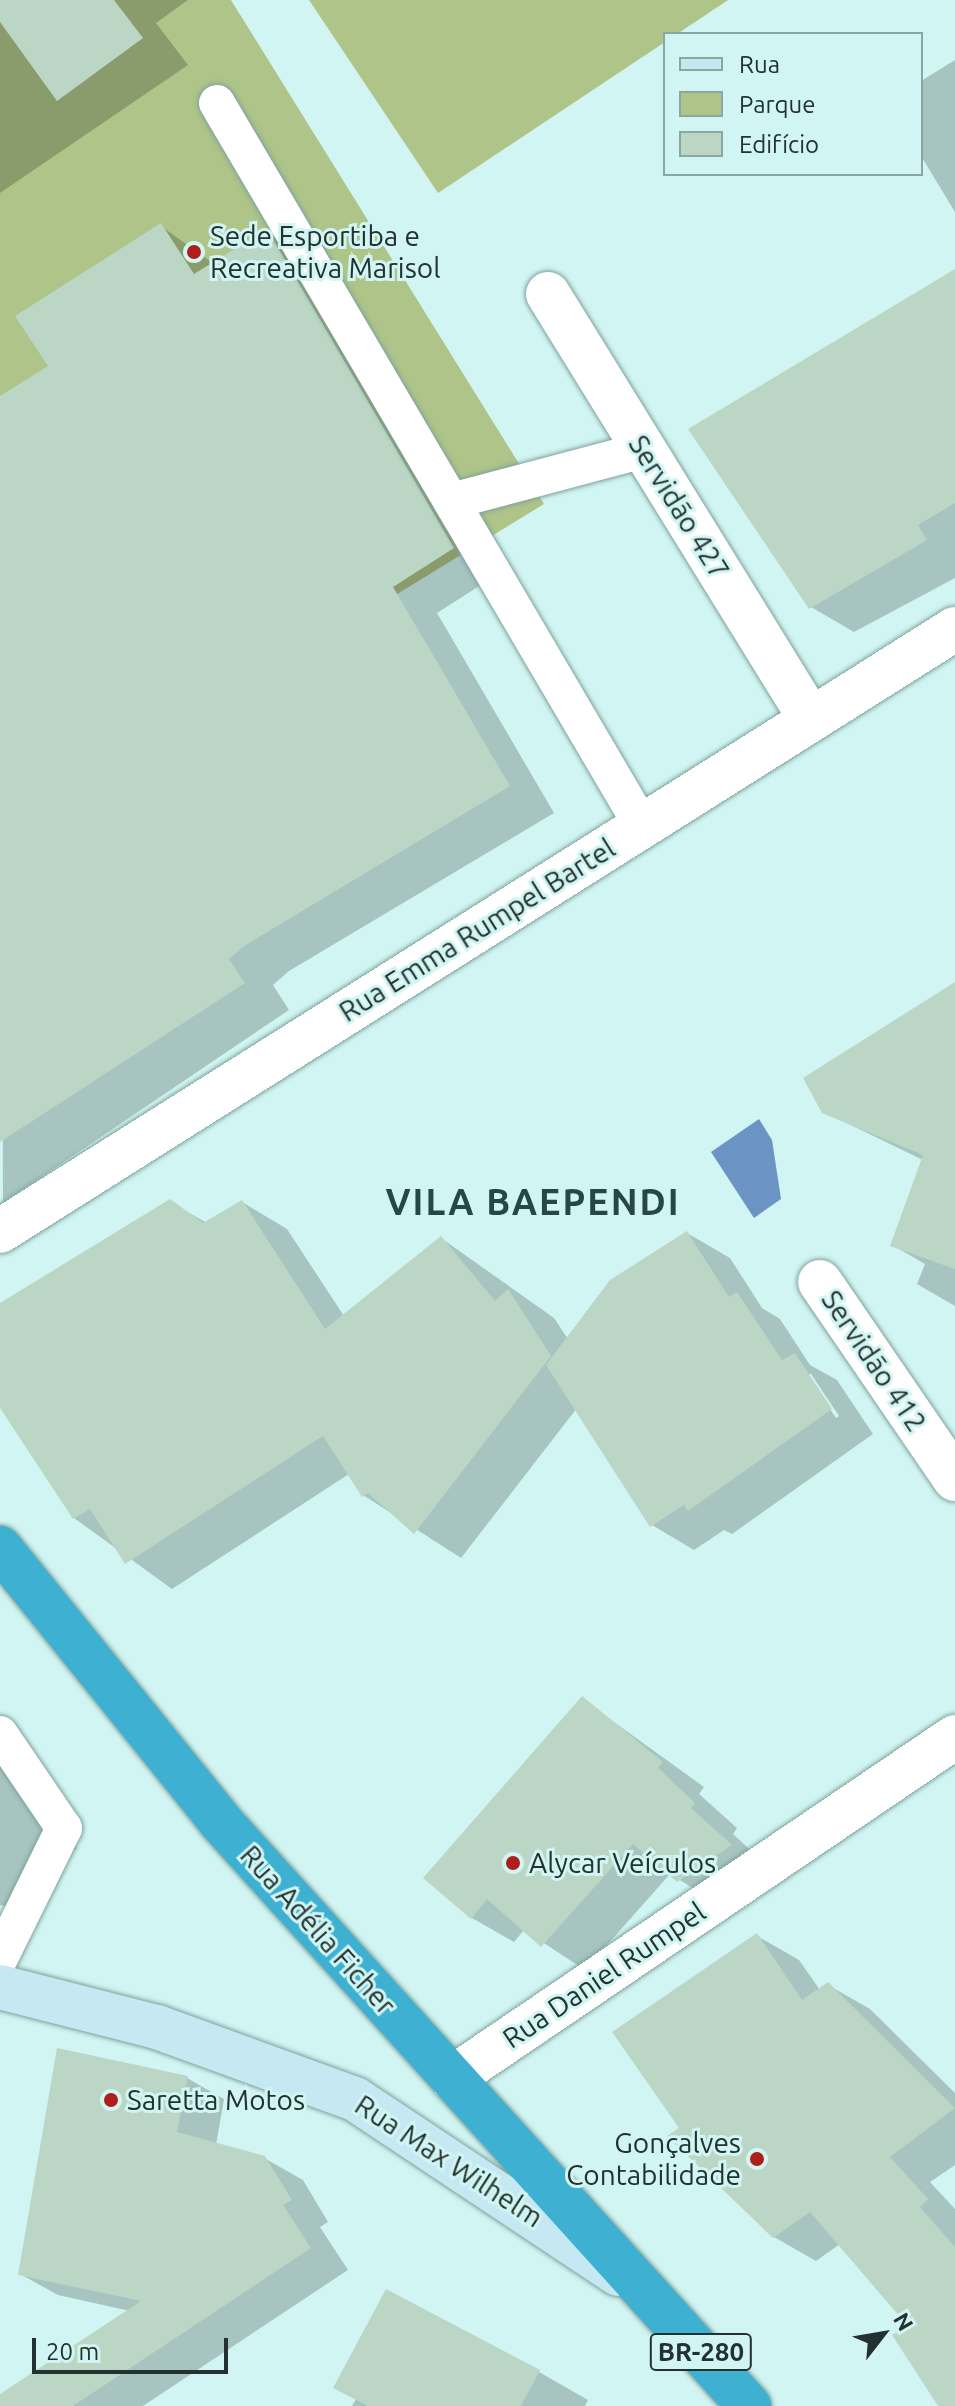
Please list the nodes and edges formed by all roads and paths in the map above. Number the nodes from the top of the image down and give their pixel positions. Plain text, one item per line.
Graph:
1 (217, 103) dead end
2 (548, 294) dead end
3 (644, 450) junction
4 (452, 501) junction
5 (955, 629) edge
6 (810, 719) junction
7 (642, 826) junction
8 (0, 1231) edge
9 (820, 1282) dead end
10 (955, 1479) edge
11 (0, 1548) edge
12 (0, 1734) edge
13 (955, 1737) edge
14 (0, 1958) edge
15 (0, 1987) edge
16 (452, 2078) junction
17 (652, 2298) junction
18 (749, 2406) edge

1 - 4 lane
2 - 3 street, Servidão 427
3 - 4 lane
3 - 6 street, Servidão 427
4 - 7 lane
5 - 6 street, Rua Emma Rumpel Bartel
6 - 7 street, Rua Emma Rumpel Bartel
7 - 8 street, Rua Emma Rumpel Bartel
9 - 10 street, Servidão 412
11 - 16 highway, Rua Adélia Ficher
12 - 14 lane
13 - 16 street, Rua Daniel Rumpel
15 - 17 street, Rua Max Wilhelm
16 - 17 highway, Rua Adélia Ficher
17 - 18 highway, BR-280

